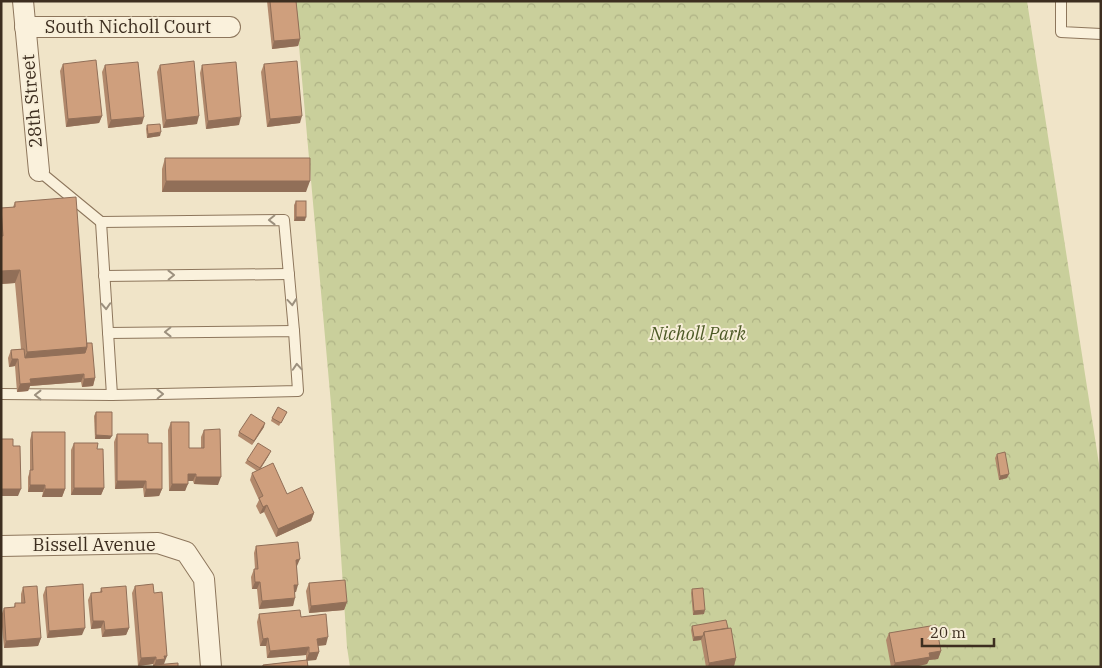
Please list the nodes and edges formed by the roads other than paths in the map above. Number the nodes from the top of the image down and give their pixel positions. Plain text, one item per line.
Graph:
1 (23, 1) edge
2 (1062, 1) edge
3 (25, 27) junction
4 (230, 27) dead end
5 (1101, 34) edge
6 (39, 171) joint
7 (101, 222) junction
8 (289, 274) junction
9 (104, 276) junction
10 (294, 331) junction
11 (108, 333) junction
12 (1, 394) edge
13 (112, 395) junction
14 (1, 546) edge
15 (211, 667) edge

1 - 3 street, 28th Street
2 - 5 lane
3 - 4 street, South Nicholl Court
3 - 6 street, 28th Street
6 - 7 lane
8 -> 7 lane
7 - 9 lane
9 -> 8 lane
8 -> 10 lane
9 -> 11 lane
10 -> 11 lane
13 -> 10 lane
11 - 13 lane
13 -> 12 lane
14 - 15 street, Bissell Avenue

